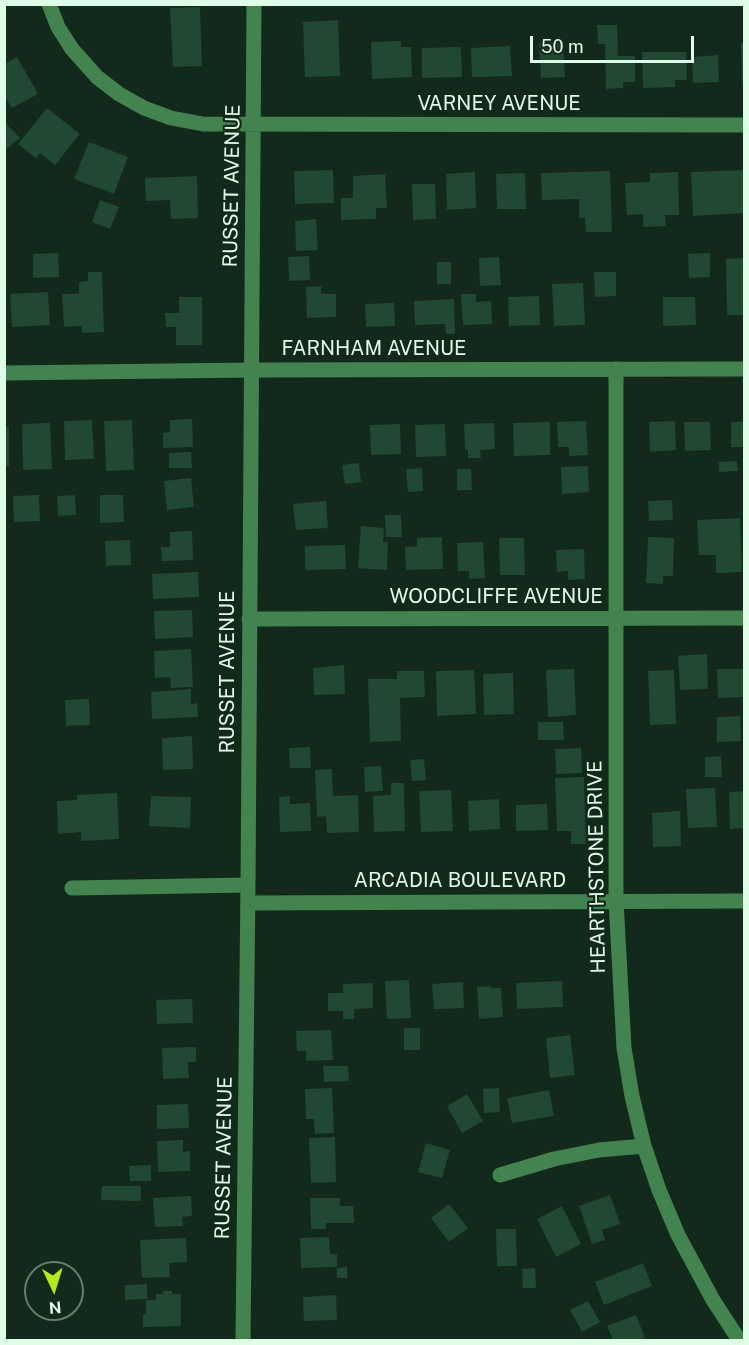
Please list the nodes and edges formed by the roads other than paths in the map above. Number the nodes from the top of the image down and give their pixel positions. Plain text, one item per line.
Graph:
1 (49, 4) edge
2 (254, 4) edge
3 (253, 125) junction
4 (744, 125) edge
5 (616, 369) junction
6 (744, 369) edge
7 (251, 370) junction
8 (4, 374) edge
9 (616, 617) junction
10 (744, 618) edge
11 (249, 620) junction
12 (248, 885) junction
13 (72, 888) dead end
14 (616, 900) junction
15 (744, 901) edge
16 (248, 903) junction
17 (644, 1146) junction
18 (500, 1175) dead end
19 (243, 1341) edge
20 (739, 1341) edge

1 - 3 street, VARNEY AVENUE
2 - 3 street, RUSSET AVENUE
3 - 4 street, VARNEY AVENUE
3 - 7 street, RUSSET AVENUE
5 - 6 street, FARNHAM AVENUE
5 - 7 street, FARNHAM AVENUE
5 - 9 street, HEARTHSTONE DRIVE
7 - 8 street, FARNHAM AVENUE
7 - 11 street, RUSSET AVENUE
9 - 10 street, WOODCLIFFE AVENUE
9 - 11 street, WOODCLIFFE AVENUE
9 - 14 street, HEARTHSTONE DRIVE
11 - 12 street, RUSSET AVENUE
12 - 13 street
12 - 16 street, RUSSET AVENUE
14 - 15 street, ARCADIA BOULEVARD
14 - 16 street, ARCADIA BOULEVARD
14 - 17 street, HEARTHSTONE DRIVE
16 - 19 street, RUSSET AVENUE
17 - 18 street
17 - 20 street, HEARTHSTONE DRIVE

